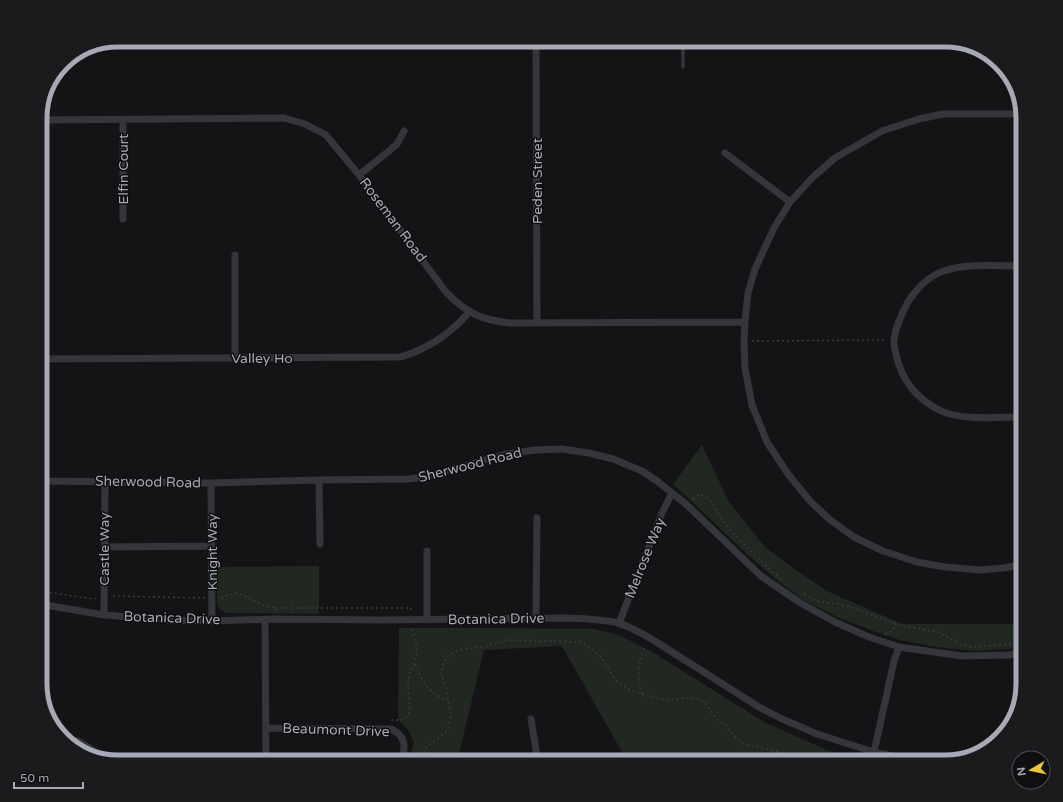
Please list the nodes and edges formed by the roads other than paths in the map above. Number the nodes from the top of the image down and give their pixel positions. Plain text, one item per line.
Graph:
1 (536, 47) edge
2 (683, 47) edge
3 (683, 67) dead end
4 (1016, 114) edge
5 (47, 120) edge
6 (123, 120) junction
7 (404, 131) dead end
8 (725, 153) dead end
9 (359, 175) junction
10 (790, 202) junction
11 (123, 219) dead end
12 (235, 254) dead end
13 (1016, 266) edge
14 (469, 312) junction
15 (537, 322) junction
16 (744, 322) junction
17 (235, 358) junction
18 (47, 359) edge
19 (1016, 417) edge
20 (320, 480) junction
21 (47, 481) edge
22 (105, 482) junction
23 (211, 483) junction
24 (672, 493) junction
25 (536, 518) dead end
26 (320, 544) dead end
27 (212, 546) junction
28 (104, 547) junction
29 (427, 551) dead end
30 (1016, 565) edge
31 (47, 605) edge
32 (104, 615) junction
33 (536, 618) junction
34 (265, 620) junction
35 (427, 620) junction
36 (212, 621) junction
37 (619, 624) junction
38 (898, 647) junction
39 (1016, 654) edge
40 (531, 719) dead end
41 (266, 728) junction
42 (76, 741) edge
43 (95, 751) edge
44 (874, 752) junction
45 (266, 755) edge
46 (403, 755) edge
47 (537, 755) edge
48 (888, 755) edge

1 - 15 street, Peden Street
2 - 3 lane
4 - 10 street
5 - 6 street, Roseman Road
6 - 9 street, Roseman Road
6 - 11 street, Elfin Court
7 - 9 street
8 - 10 street
9 - 14 street, Roseman Road
10 - 16 street
12 - 17 street
13 - 19 street
14 - 15 street, Roseman Road
14 - 17 street, Valley Ho
15 - 16 street, Roseman Road
16 - 30 street
17 - 18 street, Valley Ho
20 - 23 street, Sherwood Road
20 - 24 street, Sherwood Road
20 - 26 street
21 - 22 street, Sherwood Road
22 - 23 street, Sherwood Road
22 - 28 street, Castle Way
23 - 27 street, Knight Way
24 - 37 street, Melrose Way
24 - 38 street, Sherwood Road
25 - 33 street
27 - 28 street
27 - 36 street, Knight Way
28 - 32 street, Castle Way
29 - 35 street
31 - 32 street, Botanica Drive
32 - 36 street, Botanica Drive
33 - 35 street, Botanica Drive
33 - 37 street, Botanica Drive
34 - 35 street, Botanica Drive
34 - 36 street, Botanica Drive
34 - 41 street
37 - 44 street, Botanica Drive
38 - 39 street, Sherwood Road
38 - 44 street
40 - 47 street
41 - 45 street
41 - 46 street, Beaumont Drive
42 - 43 street
44 - 48 street, Botanica Drive

